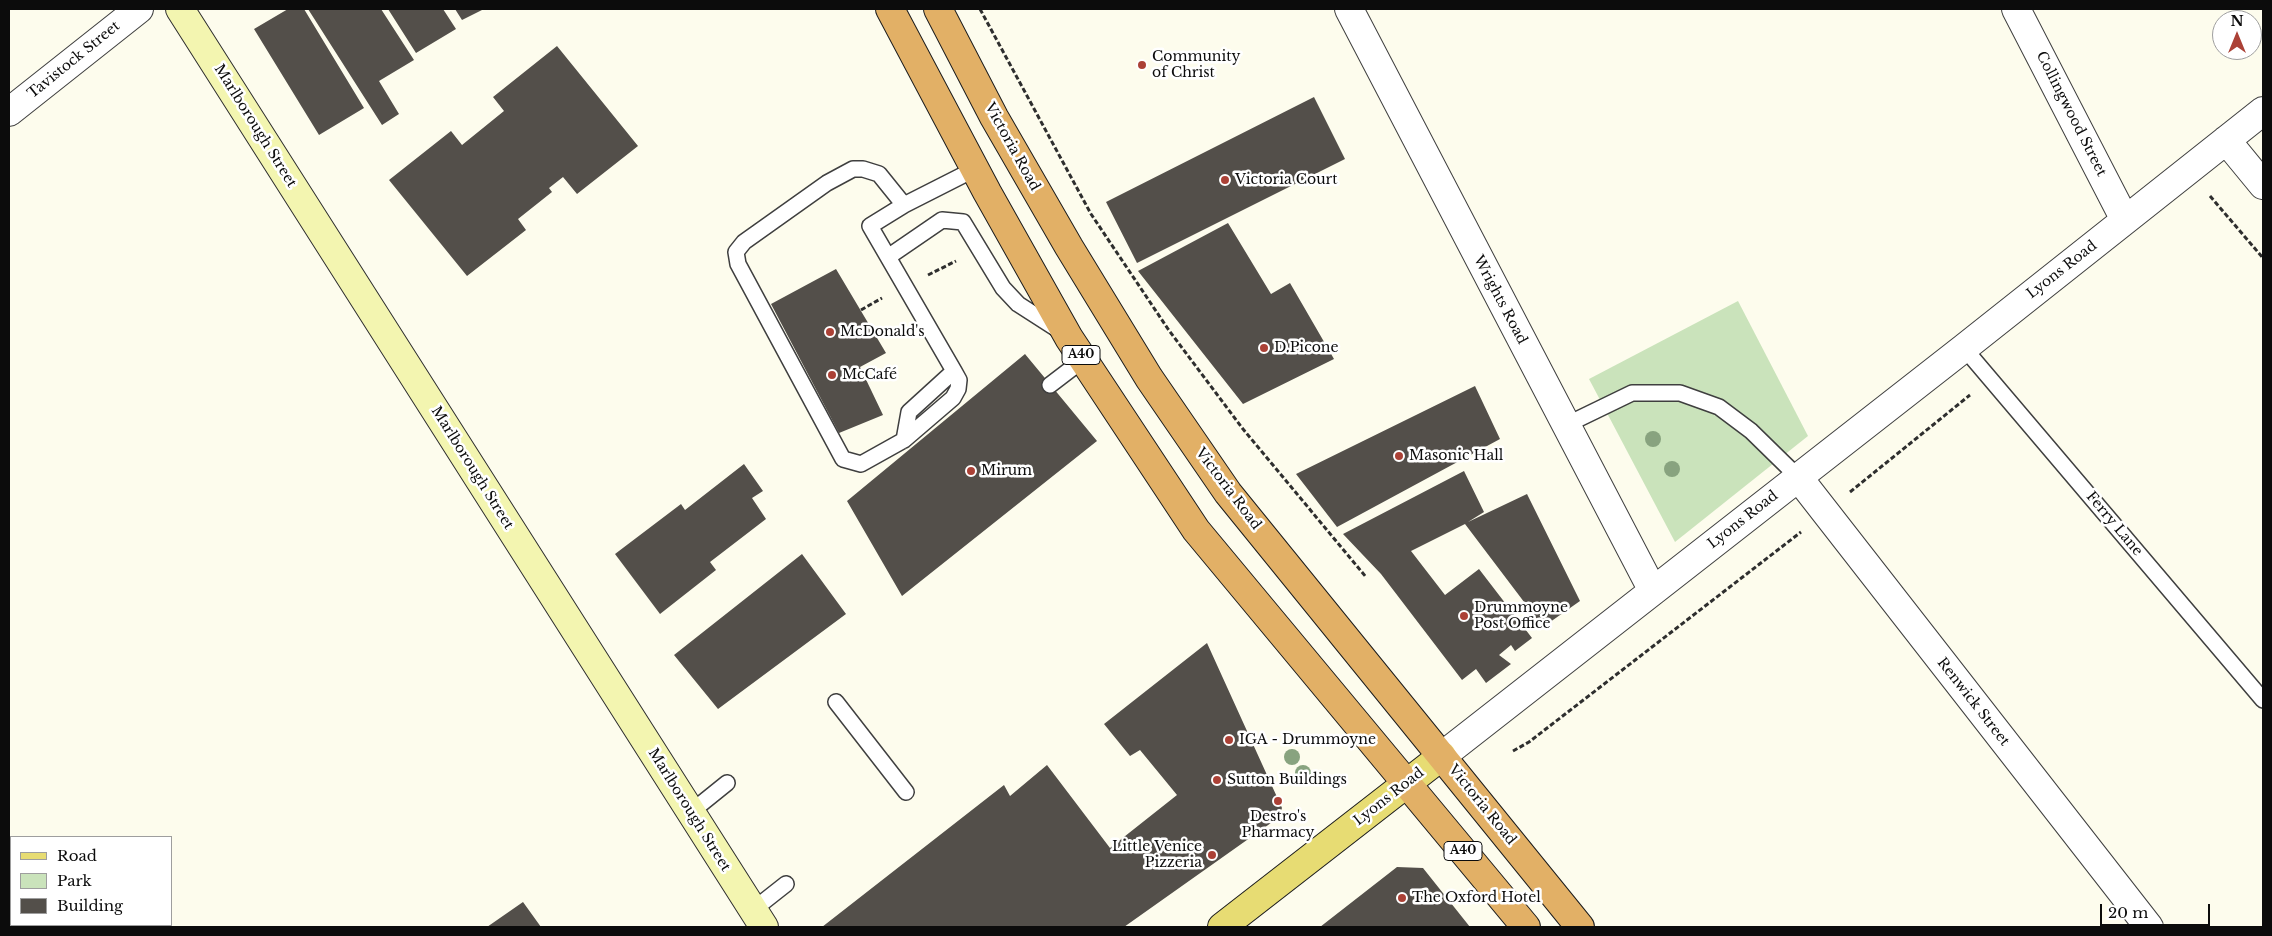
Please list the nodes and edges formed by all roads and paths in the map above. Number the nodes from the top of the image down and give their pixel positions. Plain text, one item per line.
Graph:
1 (139, 9) edge
2 (180, 9) edge
3 (890, 9) edge
4 (938, 9) edge
5 (980, 9) edge
6 (1349, 9) edge
7 (2016, 9) edge
8 (2263, 110) edge
9 (9, 112) edge
10 (2226, 140) junction
11 (975, 170) junction
12 (2263, 185) edge
13 (2209, 194) dead end
14 (904, 205) junction
15 (2125, 220) junction
16 (888, 257) junction
17 (2263, 258) edge
18 (1077, 348) junction
19 (1964, 348) junction
20 (1050, 384) dead end
21 (1566, 425) junction
22 (1798, 478) junction
23 (1366, 577) dead end
24 (1653, 591) junction
25 (2263, 700) edge
26 (836, 702) dead end
27 (1442, 756) junction
28 (727, 783) dead end
29 (1406, 784) junction
30 (906, 792) dead end
31 (691, 812) junction
32 (786, 884) dead end
33 (759, 919) edge
34 (1222, 927) edge
35 (1526, 927) edge
36 (1580, 927) edge
37 (2149, 927) edge

1 - 9 street, Tavistock Street
2 - 31 street, Marlborough Street
3 - 11 highway, A40
4 - 27 highway, Victoria Road
5 - 23 path
6 - 21 street, Wrights Road
7 - 15 street, Collingwood Street
8 - 10 street, Lyons Road
10 - 12 street
10 - 15 street, Lyons Road
11 - 14 lane
11 - 18 highway, A40
13 - 17 path
14 - 16 lane
14 - 16 lane
15 - 19 street, Lyons Road
16 - 18 lane
18 - 20 lane
18 - 29 highway, A40
19 - 22 street, Lyons Road
19 - 25 lane, Ferry Lane
21 - 22 lane
21 - 24 street, Wrights Road
22 - 24 street, Lyons Road
22 - 37 street, Renwick Street
24 - 27 street, Lyons Road
26 - 30 lane
27 - 29 main road, Lyons Road
27 - 36 highway, Victoria Road
28 - 31 lane
29 - 34 main road, Lyons Road
29 - 35 highway, A40
31 - 33 street, Marlborough Street
32 - 33 lane

